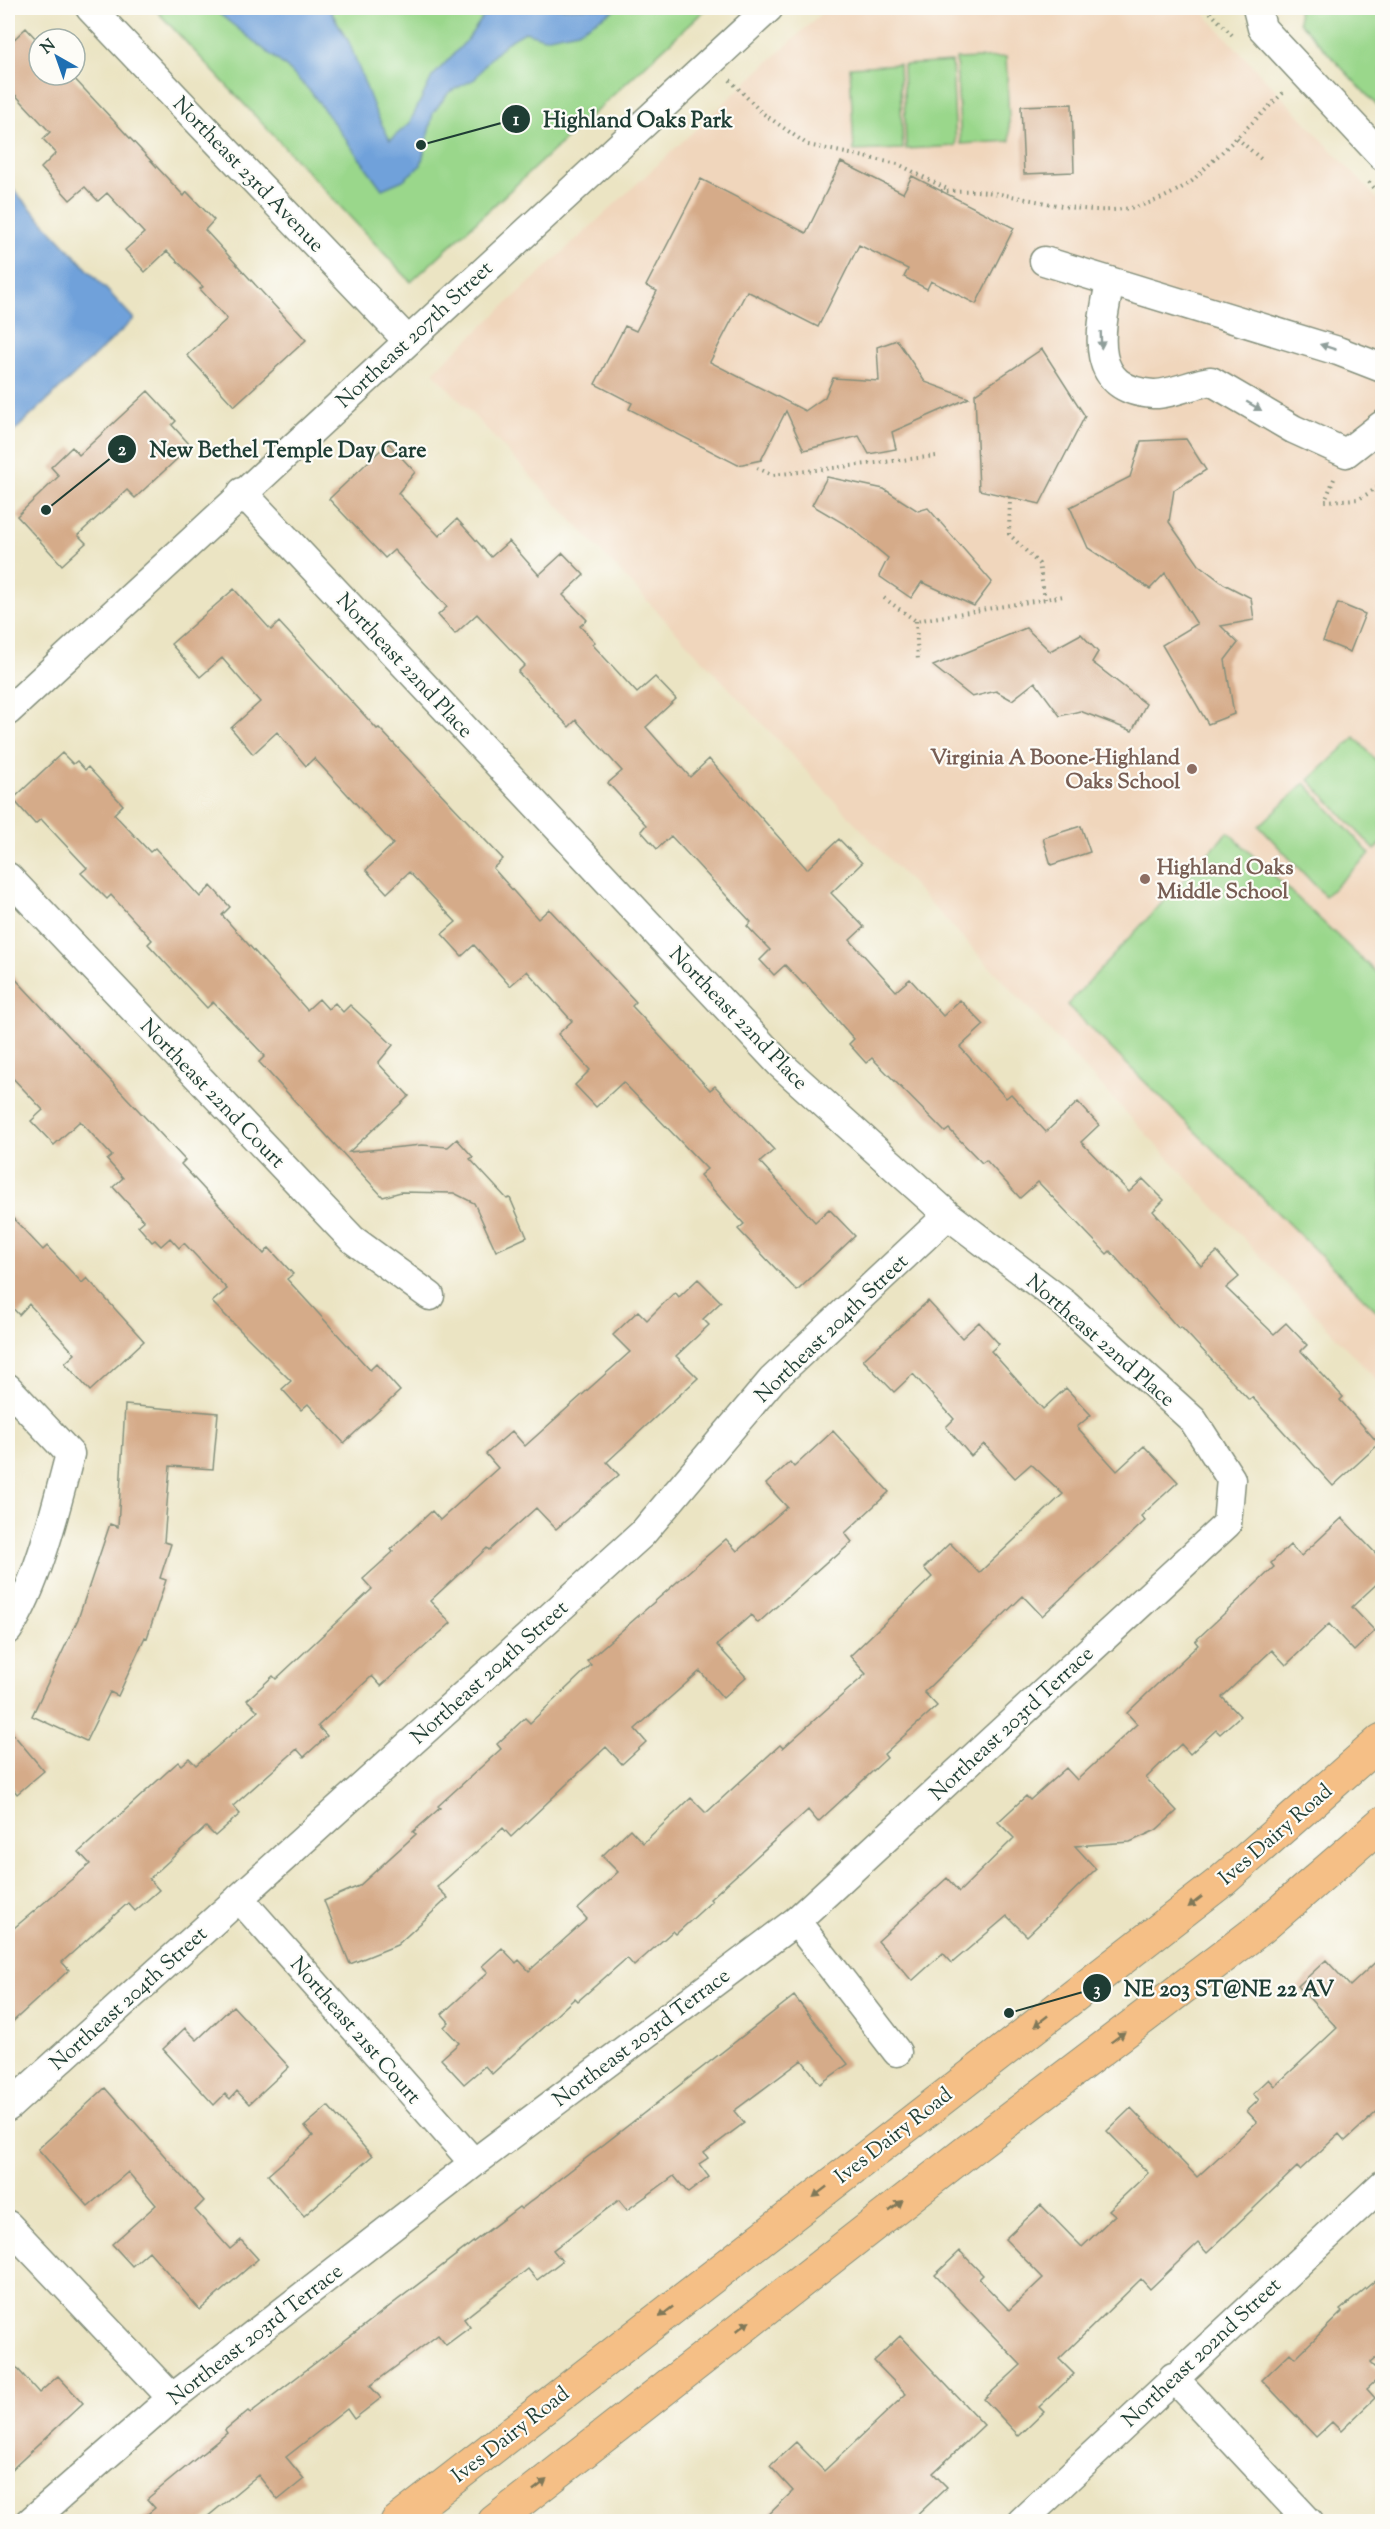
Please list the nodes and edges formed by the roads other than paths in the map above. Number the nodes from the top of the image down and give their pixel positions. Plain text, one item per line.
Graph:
1 (90, 8) edge
2 (769, 8) edge
3 (1257, 8) edge
4 (1383, 156) edge
5 (1044, 261) dead end
6 (1110, 282) junction
7 (407, 340) junction
8 (1383, 368) edge
9 (1383, 424) edge
10 (242, 492) junction
11 (8, 711) edge
12 (8, 877) edge
13 (948, 1215) junction
14 (429, 1296) dead end
15 (8, 1388) edge
16 (1227, 1524) joint
17 (8, 1629) edge
18 (1383, 1740) edge
19 (1383, 1823) edge
20 (239, 1898) junction
21 (796, 1921) junction
22 (897, 2052) dead end
23 (8, 2107) edge
24 (474, 2163) junction
25 (1383, 2185) edge
26 (8, 2225) edge
27 (1173, 2377) junction
28 (172, 2398) junction
29 (30, 2522) edge
30 (396, 2522) edge
31 (494, 2522) edge
32 (1021, 2522) edge
33 (1309, 2522) edge

1 - 7 street, Northeast 23rd Avenue
2 - 7 street, Northeast 207th Street
3 - 4 street
5 - 6 street
8 -> 6 street
6 -> 9 street
7 - 10 street, Northeast 207th Street
10 - 11 street, Northeast 207th Street
10 - 13 street, Northeast 22nd Place
12 - 14 street, Northeast 22nd Court
13 - 16 street, Northeast 22nd Place
13 - 20 street, Northeast 204th Street
15 - 17 street
16 - 21 street, Northeast 203rd Terrace
18 -> 30 main road, Ives Dairy Road
31 -> 19 main road
20 - 23 street, Northeast 204th Street
20 - 24 street, Northeast 21st Court
21 - 22 street
21 - 24 street, Northeast 203rd Terrace
24 - 28 street, Northeast 203rd Terrace
25 - 27 street, Northeast 202nd Street
26 - 28 street
27 - 32 street, Northeast 202nd Street
27 - 33 street
28 - 29 street, Northeast 203rd Terrace

